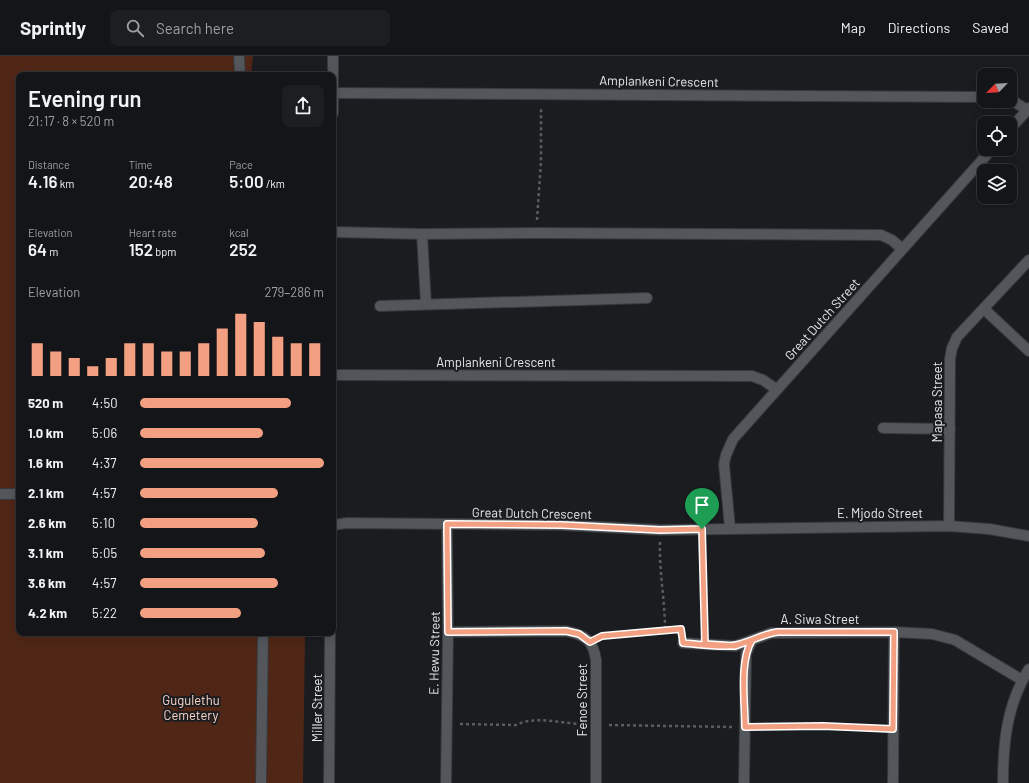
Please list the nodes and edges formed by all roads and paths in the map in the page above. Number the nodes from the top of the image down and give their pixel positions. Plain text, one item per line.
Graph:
1 (239, 56) edge
2 (333, 56) edge
3 (240, 72) edge
4 (333, 72) edge
5 (336, 93) edge
6 (977, 97) edge
7 (1017, 102) edge
8 (540, 103) dead end
9 (1028, 108) edge
10 (1017, 121) edge
11 (986, 156) edge
12 (536, 224) dead end
13 (336, 232) edge
14 (422, 234) junction
15 (902, 249) junction
16 (1029, 260) edge
17 (647, 298) dead end
18 (426, 304) junction
19 (380, 306) dead end
20 (984, 309) junction
21 (1029, 351) edge
22 (336, 375) edge
23 (776, 389) junction
24 (883, 428) dead end
25 (950, 429) junction
26 (0, 494) edge
27 (16, 494) edge
28 (447, 524) junction
29 (336, 525) edge
30 (949, 526) junction
31 (730, 528) junction
32 (702, 529) junction
33 (660, 530) junction
34 (1029, 536) edge
35 (666, 630) junction
36 (448, 632) junction
37 (894, 632) junction
38 (263, 636) edge
39 (330, 636) edge
40 (752, 640) junction
41 (590, 642) junction
42 (683, 643) joint
43 (705, 644) junction
44 (1029, 669) edge
45 (1022, 680) junction
46 (446, 724) junction
47 (596, 725) junction
48 (745, 727) junction
49 (893, 729) junction
50 (261, 783) edge
51 (329, 783) edge
52 (446, 783) edge
53 (596, 783) edge
54 (744, 783) edge
55 (893, 783) edge
56 (1003, 783) edge

1 - 3 street
2 - 4 street
5 - 6 street, Amplankeni Crescent
7 - 9 street
8 - 12 path
9 - 10 street
11 - 15 street, Great Dutch Street
13 - 14 street
14 - 15 street
14 - 18 street
15 - 23 street, Great Dutch Street
16 - 20 street, Mapasa Street
17 - 18 street
18 - 19 street
20 - 21 street
20 - 25 street, Mapasa Street
22 - 23 street, Amplankeni Crescent
23 - 31 street, Great Dutch Street
24 - 25 street
25 - 30 street, Mapasa Street
26 - 27 street
28 - 29 street, Great Dutch Crescent
28 - 33 street, Great Dutch Crescent
28 - 36 street, E. Hewu Street
30 - 31 street, E. Mjodo Street
30 - 34 street, E. Mjodo Street
31 - 32 street, Great Dutch Crescent
32 - 33 street, Great Dutch Crescent
32 - 43 path
33 - 35 path
35 - 41 path
35 - 42 path
36 - 41 street
36 - 46 street, E. Hewu Street
37 - 40 street, A. Siwa Street
37 - 45 street, A. Siwa Street
37 - 49 street
38 - 50 street
39 - 51 street, Miller Street
40 - 43 street, A. Siwa Street
40 - 48 street
41 - 47 street, Fenoe Street
42 - 43 street, A. Siwa Street
44 - 45 street
45 - 56 street
46 - 47 path
46 - 52 street, E. Hewu Street
47 - 48 path
47 - 53 street, Fenoe Street
48 - 49 path
48 - 54 street
49 - 55 street

